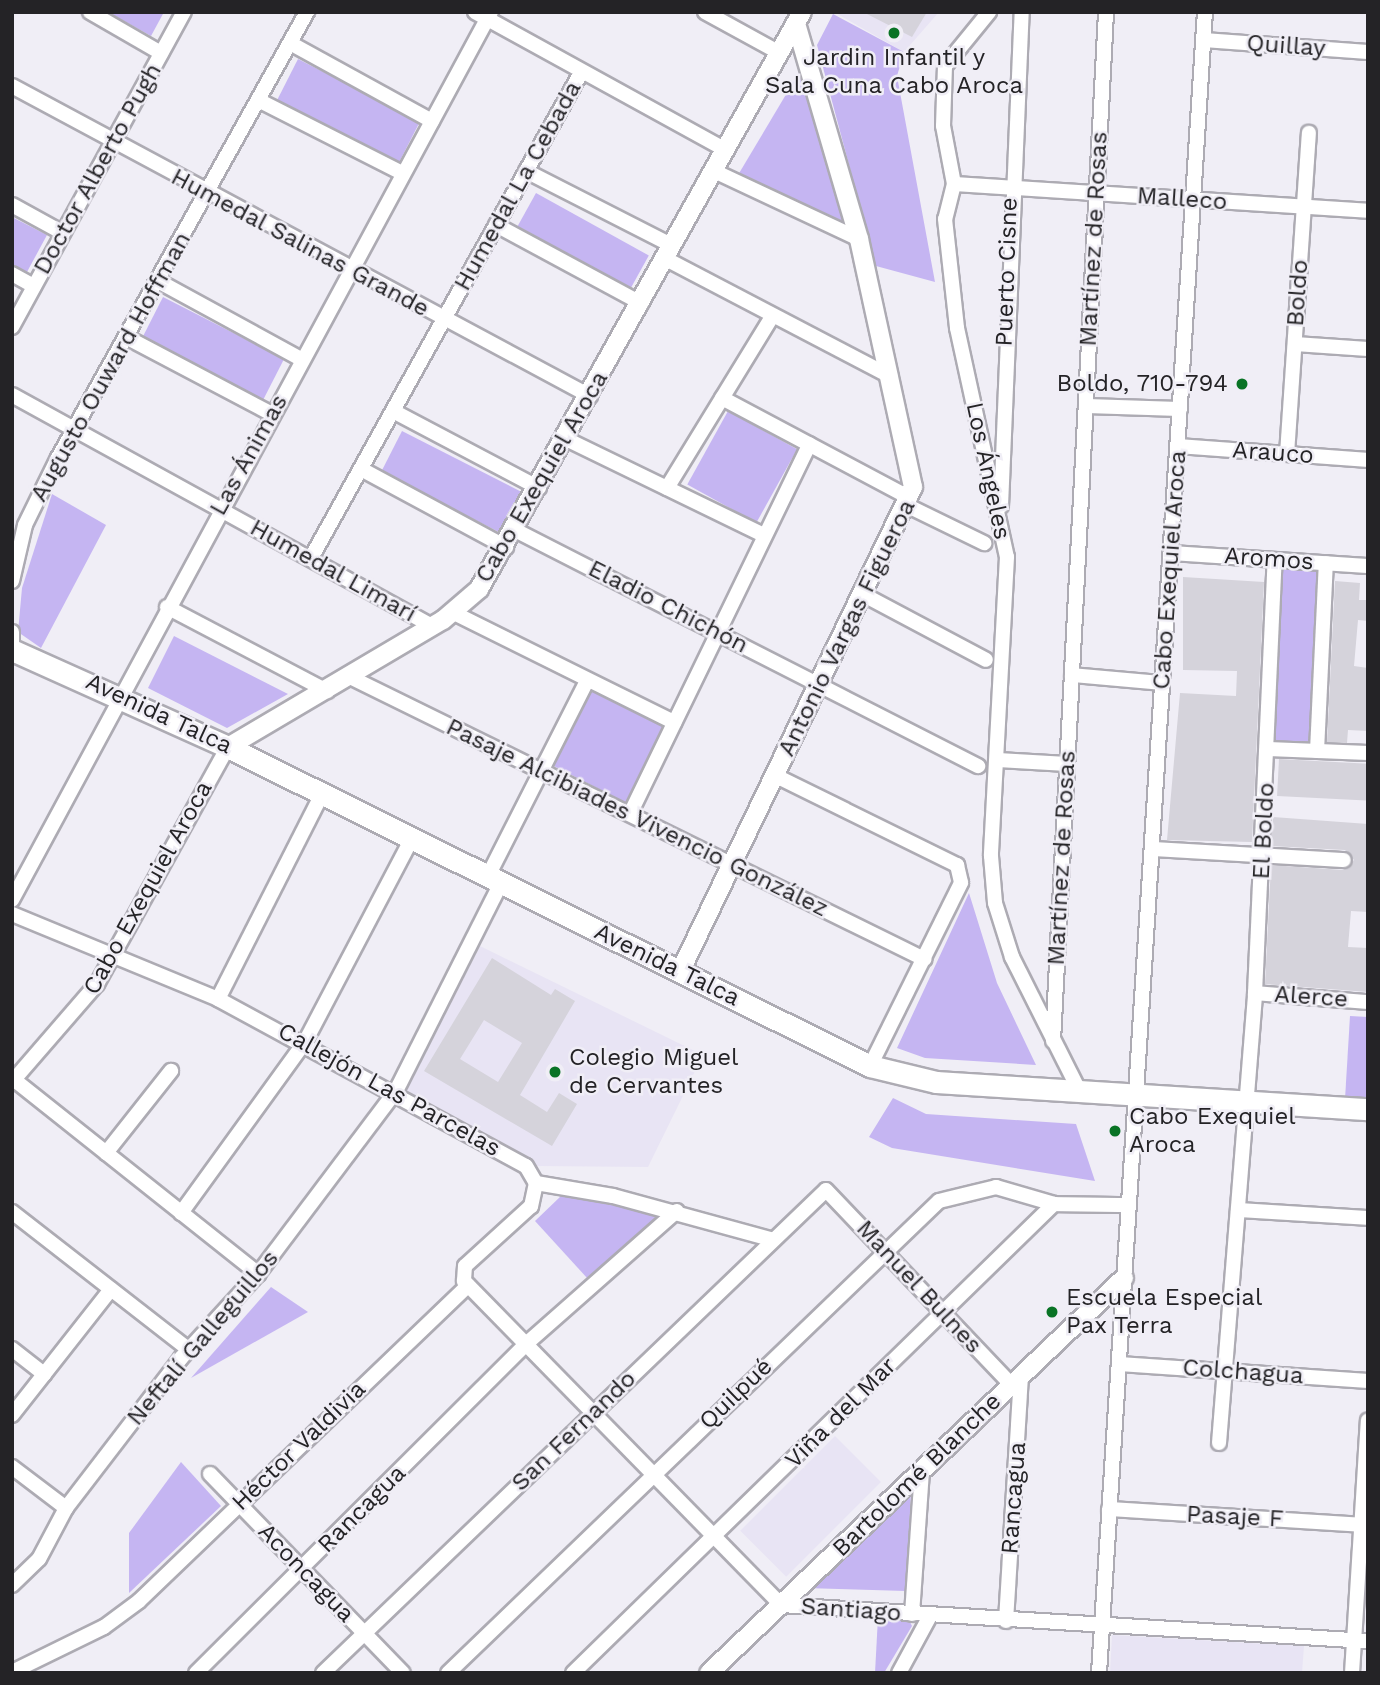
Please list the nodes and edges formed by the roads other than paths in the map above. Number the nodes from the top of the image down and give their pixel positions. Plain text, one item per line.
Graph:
1 (90, 12) edge
2 (184, 12) edge
3 (307, 12) edge
4 (705, 12) edge
5 (989, 12) edge
6 (1022, 12) edge
7 (1106, 12) edge
8 (1205, 12) edge
9 (485, 15) edge
10 (799, 18) edge
11 (1204, 40) junction
12 (290, 43) junction
13 (1368, 52) edge
14 (161, 53) junction
15 (780, 53) junction
16 (582, 71) junction
17 (12, 86) edge
18 (258, 100) junction
19 (432, 121) junction
20 (1310, 133) dead end
21 (112, 144) junction
22 (726, 150) junction
23 (526, 171) junction
24 (714, 171) junction
25 (402, 173) junction
26 (954, 184) junction
27 (1011, 188) junction
28 (206, 193) junction
29 (1096, 193) junction
30 (1193, 200) junction
31 (12, 205) edge
32 (1304, 207) junction
33 (1368, 211) edge
34 (496, 225) junction
35 (63, 233) junction
36 (859, 239) junction
37 (669, 253) junction
38 (351, 269) junction
39 (12, 274) edge
40 (158, 281) junction
41 (34, 286) junction
42 (641, 303) junction
43 (444, 318) junction
44 (771, 318) junction
45 (12, 327) edge
46 (126, 337) junction
47 (1295, 344) junction
48 (1368, 349) edge
49 (302, 359) junction
50 (890, 376) junction
51 (12, 395) edge
52 (590, 396) junction
53 (722, 398) junction
54 (1086, 406) junction
55 (1180, 409) junction
56 (393, 411) junction
57 (272, 414) junction
58 (75, 429) junction
59 (566, 439) junction
60 (810, 444) junction
61 (1178, 446) junction
62 (1287, 454) junction
63 (1368, 460) edge
64 (360, 468) junction
65 (539, 488) junction
66 (667, 488) junction
67 (909, 502) junction
68 (220, 509) junction
69 (515, 530) junction
70 (1001, 532) junction
71 (764, 536) junction
72 (984, 543) dead end
73 (506, 547) junction
74 (1171, 553) junction
75 (311, 558) junction
76 (1275, 560) junction
77 (1326, 563) junction
78 (1368, 566) edge
79 (12, 581) edge
80 (864, 595) junction
81 (166, 607) junction
82 (454, 613) junction
83 (432, 626) junction
84 (719, 632) junction
85 (13, 647) edge
86 (986, 660) dead end
87 (1072, 675) junction
88 (350, 677) junction
89 (587, 681) junction
90 (821, 683) junction
91 (1162, 683) junction
92 (327, 691) junction
93 (121, 696) junction
94 (674, 722) junction
95 (228, 747) junction
96 (1268, 748) junction
97 (1317, 751) junction
98 (1368, 753) edge
99 (998, 760) junction
100 (1067, 764) junction
101 (978, 766) dead end
102 (541, 771) junction
103 (776, 776) junction
104 (322, 794) junction
105 (630, 814) junction
106 (412, 838) junction
107 (1152, 849) junction
108 (1263, 857) junction
109 (1344, 860) dead end
110 (732, 865) junction
111 (495, 879) junction
112 (12, 900) edge
113 (12, 914) edge
114 (114, 956) junction
115 (924, 959) junction
116 (680, 972) junction
117 (1255, 993) junction
118 (218, 999) junction
119 (1368, 1002) edge
120 (1053, 1041) junction
121 (305, 1042) junction
122 (870, 1066) junction
123 (171, 1071) dead end
124 (13, 1080) edge
125 (1079, 1090) junction
126 (396, 1091) junction
127 (1136, 1094) junction
128 (1247, 1101) junction
129 (1368, 1109) edge
130 (106, 1153) junction
131 (536, 1182) junction
132 (826, 1189) joint
133 (1054, 1203) junction
134 (1129, 1205) junction
135 (1238, 1210) junction
136 (677, 1211) junction
137 (12, 1212) edge
138 (181, 1213) junction
139 (1368, 1218) edge
140 (769, 1239) junction
141 (885, 1250) junction
142 (258, 1274) junction
143 (1124, 1278) junction
144 (468, 1285) junction
145 (111, 1289) junction
146 (942, 1311) junction
147 (526, 1344) junction
148 (12, 1349) edge
149 (188, 1349) junction
150 (1119, 1364) junction
151 (1224, 1371) junction
152 (44, 1374) junction
153 (1016, 1380) junction
154 (1368, 1381) edge
155 (593, 1413) junction
156 (12, 1415) edge
157 (1368, 1422) edge
158 (1219, 1443) dead end
159 (12, 1467) edge
160 (922, 1472) junction
161 (210, 1474) dead end
162 (653, 1475) junction
163 (239, 1504) junction
164 (66, 1508) junction
165 (1109, 1509) junction
166 (1361, 1525) junction
167 (715, 1538) junction
168 (302, 1569) junction
169 (12, 1585) edge
170 (781, 1605) junction
171 (912, 1614) junction
172 (930, 1616) junction
173 (1006, 1621) junction
174 (1102, 1626) junction
175 (364, 1633) junction
176 (1361, 1641) edge
177 (12, 1672) edge
178 (196, 1673) edge
179 (323, 1673) edge
180 (403, 1673) edge
181 (448, 1673) edge
182 (573, 1673) edge
183 (709, 1673) edge
184 (899, 1673) edge
185 (1099, 1673) edge
186 (1352, 1673) edge

1 - 14 street
2 - 14 street, Doctor Alberto Pugh
3 - 12 street, Augusto Ouward Hoffman
4 - 15 street
5 - 26 street
6 - 27 street, Puerto Cisne
7 - 29 street, Martínez de Rosas
8 - 11 street, Cabo Exequiel Aroca
9 - 16 street
9 - 19 street, Las Ánimas
10 - 15 street, Cabo Exequiel Aroca
10 - 36 street, Antonio Vargas Figueroa
11 - 13 street, Quillay
11 - 30 street, Cabo Exequiel Aroca
12 - 18 street, Augusto Ouward Hoffman
12 - 19 street
14 - 21 street, Doctor Alberto Pugh
15 - 22 street, Cabo Exequiel Aroca
16 - 22 street
16 - 23 street, Humedal La Cebada
17 - 21 street, Humedal Salinas Grande
18 - 25 street
18 - 28 street, Augusto Ouward Hoffman
19 - 25 street, Las Ánimas
20 - 32 street, Boldo
21 - 28 street, Humedal Salinas Grande
21 - 35 street, Doctor Alberto Pugh
22 - 24 street, Cabo Exequiel Aroca
23 - 34 street, Humedal La Cebada
23 - 37 street
24 - 36 street
24 - 37 street, Cabo Exequiel Aroca
25 - 38 street, Las Ánimas
26 - 27 street, Malleco
26 - 70 street, Los Ángeles
27 - 29 street, Malleco
27 - 70 street, Puerto Cisne
28 - 38 street, Humedal Salinas Grande
28 - 40 street, Augusto Ouward Hoffman
29 - 30 street, Malleco
29 - 54 street, Martínez de Rosas
30 - 32 street, Malleco
30 - 55 street, Cabo Exequiel Aroca
31 - 35 street
32 - 33 street, Malleco
32 - 47 street, Boldo
34 - 42 street
34 - 43 street, Humedal La Cebada
35 - 41 street, Doctor Alberto Pugh
36 - 50 street, Antonio Vargas Figueroa
37 - 42 street, Cabo Exequiel Aroca
37 - 44 street
38 - 43 street, Humedal Salinas Grande
38 - 49 street, Las Ánimas
39 - 41 street
40 - 46 street, Augusto Ouward Hoffman
40 - 49 street
41 - 45 street, Doctor Alberto Pugh
42 - 52 street, Cabo Exequiel Aroca
43 - 52 street, Humedal Salinas Grande
43 - 56 street, Humedal La Cebada
44 - 50 street
44 - 53 street
46 - 57 street
46 - 58 street, Augusto Ouward Hoffman
47 - 48 street
47 - 62 street, Boldo
49 - 57 street, Las Ánimas
50 - 67 street, Antonio Vargas Figueroa
51 - 58 street, Humedal Limarí
52 - 59 street, Cabo Exequiel Aroca
53 - 60 street
53 - 66 street
54 - 55 street
54 - 87 street, Martínez de Rosas
55 - 61 street, Cabo Exequiel Aroca
56 - 64 street, Humedal La Cebada
56 - 65 street
57 - 68 street, Las Ánimas
58 - 68 street, Humedal Limarí
58 - 79 street, Augusto Ouward Hoffman
59 - 65 street, Cabo Exequiel Aroca
59 - 66 street
60 - 67 street
60 - 71 street
61 - 62 street, Arauco
61 - 74 street, Cabo Exequiel Aroca
62 - 63 street, Arauco
64 - 73 street
64 - 75 street, Humedal La Cebada
65 - 69 street, Cabo Exequiel Aroca
66 - 71 street
67 - 72 street
67 - 80 street, Antonio Vargas Figueroa
68 - 75 street, Humedal Limarí
68 - 81 street, Las Ánimas
69 - 73 street, Cabo Exequiel Aroca
69 - 84 street, Eladio Chichón
70 - 99 street, Los Ángeles
71 - 84 street
73 - 82 street, Cabo Exequiel Aroca
74 - 76 street, Aromos
74 - 91 street, Cabo Exequiel Aroca
75 - 83 street, Humedal Limarí
76 - 77 street, Aromos
76 - 96 street, El Boldo
77 - 78 street, Aromos
77 - 97 street
80 - 86 street
80 - 90 street, Antonio Vargas Figueroa
81 - 92 street
81 - 93 street, Las Ánimas
82 - 83 street, Cabo Exequiel Aroca
82 - 89 street
83 - 88 street, Cabo Exequiel Aroca
84 - 90 street, Eladio Chichón
84 - 94 street
85 - 93 main road, Avenida Talca
87 - 91 street
87 - 100 street, Martínez de Rosas
88 - 92 street, Cabo Exequiel Aroca
88 - 102 street, Pasaje Alcibiades Vivencio González
89 - 94 street
89 - 102 street, Neftalí Galleguillos
90 - 101 street, Eladio Chichón
90 - 103 street, Antonio Vargas Figueroa
91 - 107 street, Cabo Exequiel Aroca
92 - 95 street, Cabo Exequiel Aroca
93 - 95 main road, Avenida Talca
93 - 112 street, Las Ánimas
94 - 105 street
95 - 104 main road, Avenida Talca
95 - 114 street, Cabo Exequiel Aroca
96 - 97 street
96 - 108 street, El Boldo
97 - 98 street
99 - 100 street
99 - 120 street, Los Ángeles
100 - 120 street, Martínez de Rosas
102 - 105 street, Pasaje Alcibiades Vivencio González
102 - 111 street, Neftalí Galleguillos
103 - 110 street, Antonio Vargas Figueroa
103 - 115 street
104 - 106 main road, Avenida Talca
104 - 118 street
105 - 110 street, Pasaje Alcibiades Vivencio González
106 - 111 main road, Avenida Talca
106 - 121 street
107 - 108 street
107 - 127 street, Cabo Exequiel Aroca
108 - 109 street
108 - 117 street, El Boldo
110 - 115 street, Pasaje Alcibiades Vivencio González
110 - 116 street, Antonio Vargas Figueroa
111 - 116 main road, Avenida Talca
111 - 126 street, Neftalí Galleguillos
113 - 114 street, Callejón Las Parcelas
114 - 118 street, Callejón Las Parcelas
114 - 124 street, Cabo Exequiel Aroca
115 - 122 street
116 - 122 main road, Avenida Talca
117 - 119 street, Alerce
117 - 128 street, El Boldo
118 - 121 street, Callejón Las Parcelas
120 - 125 street, Los Ángeles
121 - 126 street, Callejón Las Parcelas
121 - 138 street
122 - 125 main road, Avenida Talca
123 - 130 street
124 - 130 street
125 - 127 main road, Avenida Talca
126 - 131 street, Callejón Las Parcelas
126 - 142 street, Neftalí Galleguillos
127 - 128 main road, Avenida Talca
127 - 134 street, Cabo Exequiel Aroca
128 - 129 main road, Avenida Talca
128 - 135 street, El Boldo
130 - 138 street
131 - 136 street
131 - 144 street, Héctor Valdivia
132 - 140 street, San Fernando
132 - 141 street, Manuel Bulnes
133 - 134 street
133 - 141 street, Quilpué
133 - 146 street, Viña del Mar
134 - 143 street, Cabo Exequiel Aroca
135 - 139 street
135 - 151 street, El Boldo
136 - 140 street
136 - 147 street, Rancagua
137 - 145 street
138 - 142 street
140 - 155 street, San Fernando
141 - 146 street, Manuel Bulnes
141 - 162 street, Quilpué
142 - 149 street, Neftalí Galleguillos
143 - 150 street, Cabo Exequiel Aroca
143 - 153 street, Bartolomé Blanche
144 - 147 street, Santiago
144 - 163 street, Héctor Valdivia
145 - 149 street
145 - 152 street
146 - 153 street, Manuel Bulnes
146 - 167 street, Viña del Mar
147 - 155 street, Santiago
147 - 168 street, Rancagua
148 - 152 street
149 - 164 street, Neftalí Galleguillos
150 - 151 street, Colchagua
150 - 165 street, Cabo Exequiel Aroca
151 - 154 street, Colchagua
151 - 158 street, El Boldo
152 - 156 street
153 - 160 street, Bartolomé Blanche
153 - 173 street, Rancagua
155 - 162 street, Santiago
155 - 175 street, San Fernando
157 - 166 street
159 - 164 street
160 - 170 street, Bartolomé Blanche
160 - 171 street
161 - 163 street, Aconcagua
162 - 167 street, Santiago
162 - 181 street, Quilpué
163 - 168 street, Aconcagua
163 - 177 street, Héctor Valdivia
164 - 169 street, Neftalí Galleguillos
165 - 166 street, Pasaje F
165 - 174 street, Cabo Exequiel Aroca
166 - 176 street
167 - 170 street, Santiago
167 - 182 street, Viña del Mar
168 - 175 street, Aconcagua
168 - 178 street, Rancagua
170 - 171 street, Santiago
170 - 183 street, Bartolomé Blanche
171 - 172 street, Santiago
172 - 173 street, Santiago
172 - 184 street
173 - 174 street, Santiago
174 - 176 street, Santiago
174 - 185 street, Cabo Exequiel Aroca
175 - 179 street, San Fernando
175 - 180 street, Aconcagua
176 - 186 street

